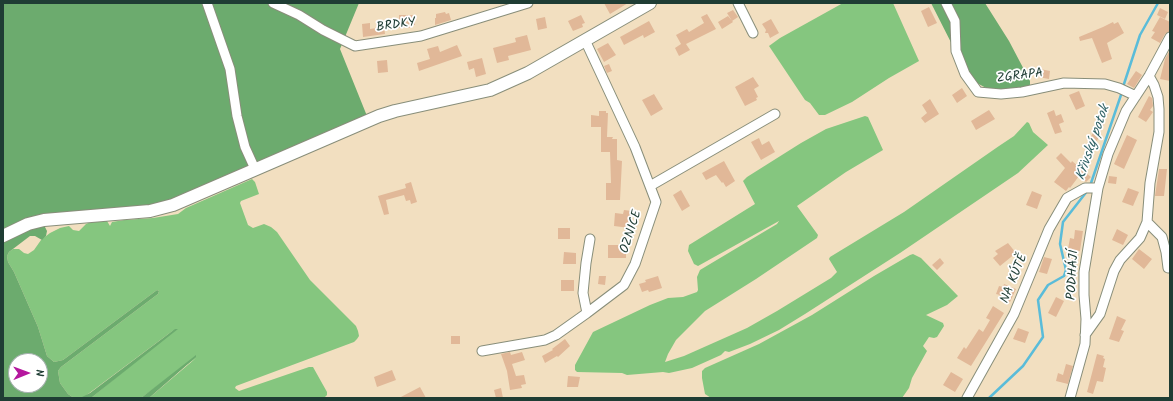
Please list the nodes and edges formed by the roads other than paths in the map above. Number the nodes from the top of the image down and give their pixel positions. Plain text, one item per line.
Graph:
1 (207, 3) edge
2 (273, 3) edge
3 (528, 3) edge
4 (648, 3) edge
5 (738, 3) edge
6 (946, 3) edge
7 (753, 33) dead end
8 (1170, 36) edge
9 (585, 40) junction
10 (1149, 76) junction
11 (1136, 96) junction
12 (775, 114) dead end
13 (255, 169) junction
14 (650, 186) junction
15 (1092, 188) junction
16 (1147, 222) junction
17 (3, 236) edge
18 (590, 239) dead end
19 (1168, 268) dead end
20 (588, 314) junction
21 (1085, 335) junction
22 (482, 352) dead end
23 (967, 398) edge
24 (1070, 398) edge

1 - 13 street
2 - 3 street, BRDKY
4 - 9 street
5 - 7 street
6 - 11 street, ZGRAPA
8 - 10 street, PODHÁJÍ
9 - 13 street
9 - 14 street, OZNICE
10 - 11 street, PODHÁJÍ
10 - 16 street
11 - 15 street, PODHÁJÍ
12 - 14 street
13 - 17 street
14 - 20 street, OZNICE
15 - 21 street, PODHÁJÍ
15 - 23 street, NA KÚTĚ
16 - 19 street
16 - 21 street
18 - 20 street
20 - 22 street, OZNICE
21 - 24 street, PODHÁJÍ

